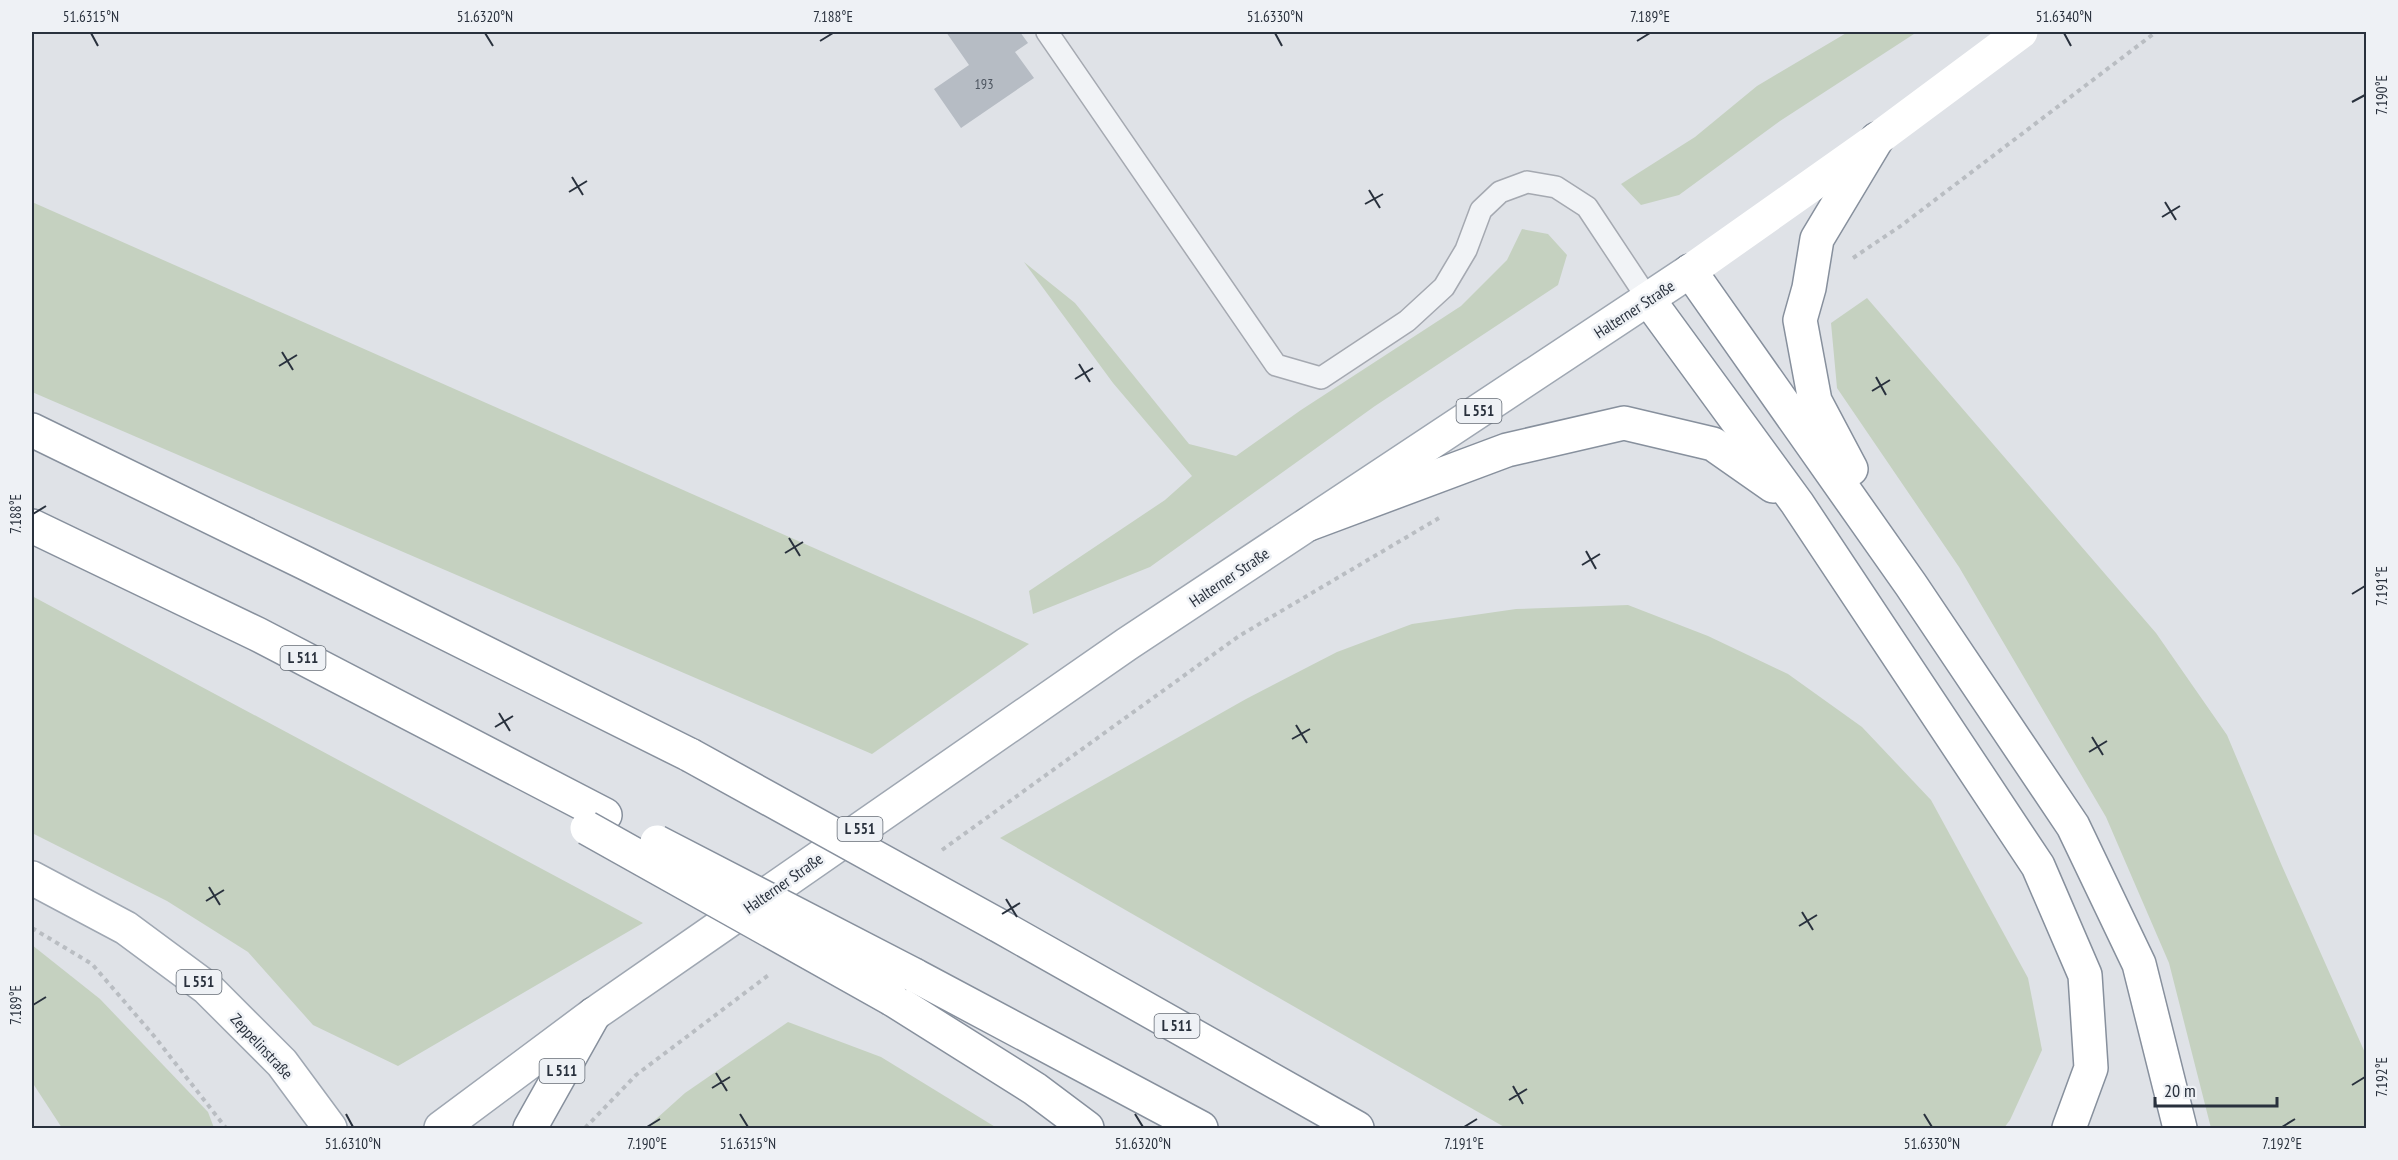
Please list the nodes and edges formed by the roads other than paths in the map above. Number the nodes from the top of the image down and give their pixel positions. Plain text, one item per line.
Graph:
1 (1047, 32) edge
2 (2020, 32) edge
3 (1876, 139) junction
4 (1690, 271) junction
5 (1648, 299) junction
6 (32, 430) edge
7 (1797, 502) junction
8 (1309, 524) junction
9 (32, 526) edge
10 (1911, 585) junction
11 (596, 821) junction
12 (32, 878) edge
13 (594, 1014) junction
14 (330, 1128) edge
15 (441, 1128) edge
16 (530, 1128) edge
17 (1088, 1128) edge
18 (1201, 1128) edge
19 (1358, 1128) edge
20 (2069, 1128) edge
21 (2180, 1128) edge

1 - 5 lane
2 - 3 main road, Halterner Straße / L 551
3 - 4 main road, Halterner Straße / L 551
3 - 10 main road
4 - 5 main road, Halterner Straße / L 551
4 - 10 main road
5 - 7 main road
5 - 8 main road, Halterner Straße / L 551
6 - 19 main road, L 511, bridge
7 - 8 main road
7 - 20 main road
8 - 13 main road, Halterner Straße / L 551
9 - 11 main road, L 511
10 - 21 main road
11 - 17 main road, bridge
11 - 18 main road, L 511, bridge
12 - 14 main road, Zeppelinstraße / L 551
13 - 15 main road, Halterner Straße / L 551
13 - 16 main road, L 511

